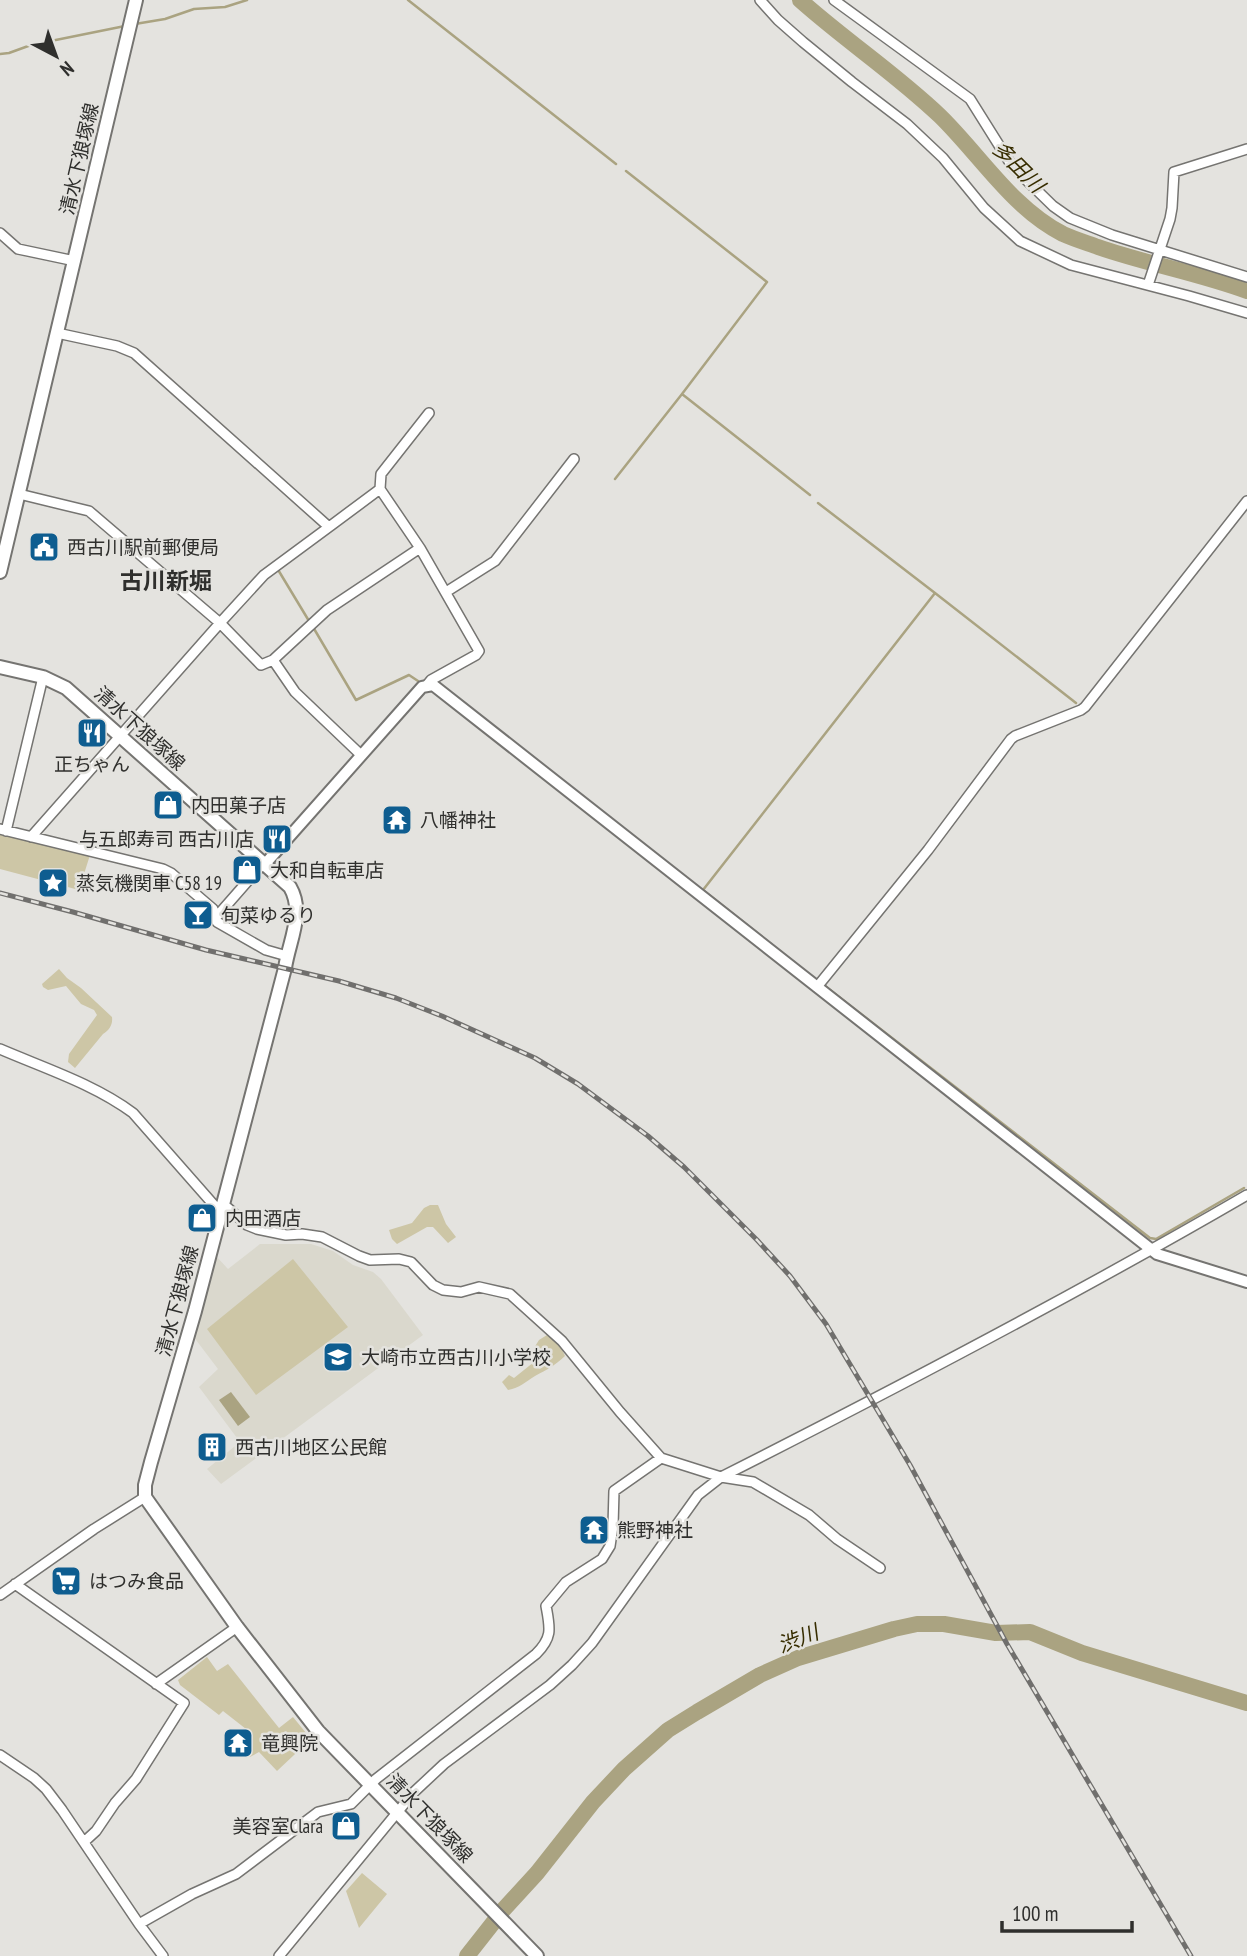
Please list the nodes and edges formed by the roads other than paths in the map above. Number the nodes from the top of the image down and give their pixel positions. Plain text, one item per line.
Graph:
1 (136, 0) edge
2 (760, 0) edge
3 (834, 0) edge
4 (1247, 149) edge
5 (0, 233) edge
6 (1160, 253) junction
7 (75, 261) junction
8 (1247, 277) edge
9 (1149, 283) junction
10 (1247, 313) edge
11 (57, 333) junction
12 (429, 413) dead end
13 (574, 459) dead end
14 (380, 489) junction
15 (19, 494) junction
16 (1247, 501) edge
17 (329, 527) junction
18 (420, 548) junction
19 (0, 572) edge
20 (446, 592) junction
21 (220, 623) junction
22 (272, 660) junction
23 (0, 667) edge
24 (43, 677) junction
25 (427, 685) junction
26 (120, 736) junction
27 (361, 755) junction
28 (3, 830) edge
29 (31, 836) junction
30 (265, 864) junction
31 (215, 916) junction
32 (287, 956) junction
33 (817, 987) junction
34 (0, 1049) edge
35 (1247, 1195) edge
36 (221, 1210) junction
37 (1152, 1250) junction
38 (1247, 1282) edge
39 (661, 1458) junction
40 (722, 1477) junction
41 (145, 1497) junction
42 (880, 1569) dead end
43 (15, 1584) junction
44 (0, 1595) edge
45 (237, 1627) junction
46 (156, 1684) junction
47 (0, 1755) edge
48 (372, 1784) junction
49 (396, 1812) junction
50 (84, 1842) junction
51 (139, 1924) junction
52 (163, 1956) edge
53 (279, 1956) edge
54 (537, 1956) edge

1 - 7 main road, 清水下狼塚線
2 - 9 street
3 - 6 street
4 - 6 street
5 - 7 street
6 - 8 street
6 - 9 street
7 - 11 main road, 清水下狼塚線
9 - 10 street
11 - 15 main road, 清水下狼塚線
11 - 17 street
12 - 14 street
13 - 20 street
14 - 17 street
14 - 18 street
15 - 19 main road, 清水下狼塚線
15 - 21 street
16 - 33 street
17 - 21 street
18 - 20 street
18 - 22 street
20 - 25 street
21 - 22 street
21 - 26 street
22 - 27 street
23 - 24 main road, 清水下狼塚線
24 - 26 main road, 清水下狼塚線
24 - 28 street
25 - 27 street
25 - 33 street
26 - 29 street
26 - 30 main road, 清水下狼塚線
27 - 30 street
28 - 29 street
29 - 31 street
30 - 31 street
30 - 32 main road, 清水下狼塚線
31 - 32 street
32 - 36 main road, 清水下狼塚線
33 - 37 street
34 - 36 street
35 - 37 street
36 - 39 street
36 - 41 main road, 清水下狼塚線
37 - 38 street
37 - 40 street
39 - 40 street
39 - 48 street
40 - 42 street
40 - 49 street
41 - 43 street
41 - 45 main road, 清水下狼塚線
43 - 44 street
43 - 46 street
45 - 46 street
45 - 48 main road, 清水下狼塚線
46 - 50 street
47 - 50 street
48 - 49 main road, 清水下狼塚線
48 - 51 street
49 - 53 street
49 - 54 main road, 清水下狼塚線
50 - 51 street
51 - 52 street

